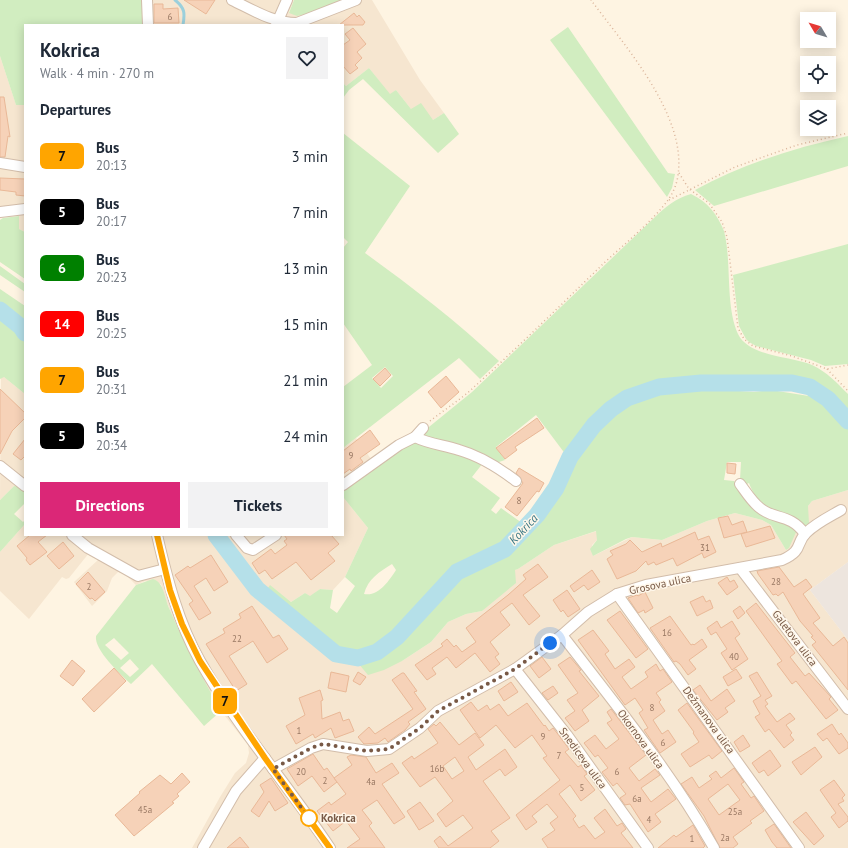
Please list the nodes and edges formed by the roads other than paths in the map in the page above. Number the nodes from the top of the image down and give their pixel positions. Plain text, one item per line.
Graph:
1 (147, 0) edge
2 (232, 0) edge
3 (287, 0) edge
4 (356, 0) edge
5 (277, 23) edge
6 (148, 24) edge
7 (0, 163) edge
8 (24, 167) edge
9 (24, 209) edge
10 (0, 212) edge
11 (423, 428) road end
12 (415, 437) junction
13 (0, 466) edge
14 (516, 481) dead end
15 (344, 484) edge
16 (740, 484) dead end
17 (24, 485) edge
18 (841, 510) dead end
19 (805, 534) junction
20 (73, 536) edge
21 (157, 536) edge
22 (237, 536) edge
23 (274, 536) edge
24 (740, 568) junction
25 (165, 569) junction
26 (617, 594) junction
27 (562, 635) junction
28 (515, 669) junction
29 (848, 709) edge
30 (265, 758) junction
31 (273, 769) junction
32 (203, 848) edge
33 (330, 848) edge
34 (648, 848) edge
35 (714, 848) edge
36 (799, 848) edge

1 - 6 street
2 - 5 street
3 - 5 street
4 - 5 street
7 - 8 street
9 - 10 street
11 - 12 street
12 - 14 street
12 - 15 street
13 - 17 street
16 - 19 street
18 - 19 street
19 - 24 street, Grosova ulica
20 - 25 street
21 - 25 street
22 - 23 street
24 - 26 street, Grosova ulica
24 - 29 street, Galetova ulica
25 - 30 street
26 - 27 street, Grosova ulica
26 - 36 street, Dežmanova ulica
27 - 28 street, Grosova ulica
27 - 35 street, Okornova ulica
28 - 31 street, Grosova ulica
28 - 34 street, Snediceva ulica
30 - 31 street
30 - 32 street
31 - 33 street

